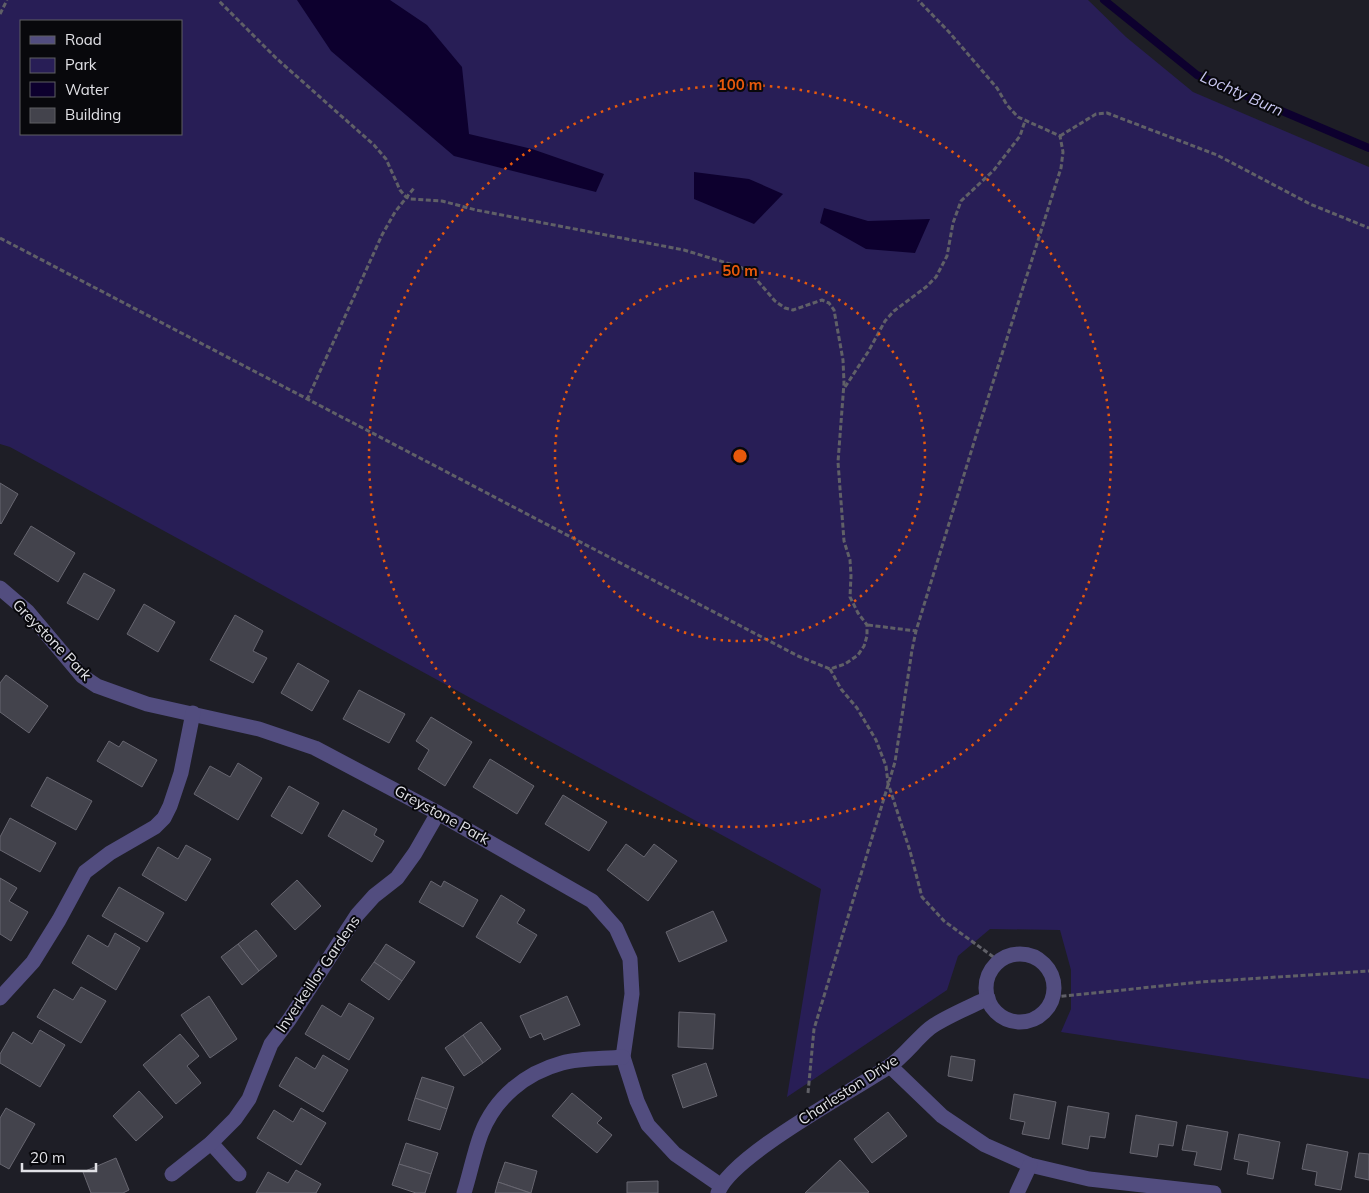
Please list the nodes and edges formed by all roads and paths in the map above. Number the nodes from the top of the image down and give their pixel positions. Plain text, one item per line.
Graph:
1 (8, 0) edge
2 (218, 0) edge
3 (918, 0) edge
4 (0, 14) edge
5 (1025, 121) junction
6 (1060, 136) junction
7 (414, 188) dead end
8 (406, 197) junction
9 (1369, 228) edge
10 (0, 238) edge
11 (844, 389) junction
12 (308, 400) junction
13 (0, 588) edge
14 (867, 625) junction
15 (916, 631) junction
16 (830, 668) junction
17 (193, 714) junction
18 (888, 783) junction
19 (438, 813) junction
20 (1000, 961) junction
21 (1369, 971) edge
22 (1054, 996) junction
23 (0, 998) edge
24 (988, 998) junction
25 (623, 1057) junction
26 (890, 1066) junction
27 (805, 1118) junction
28 (211, 1143) junction
29 (1030, 1165) junction
30 (172, 1174) dead end
31 (239, 1174) dead end
32 (719, 1189) edge
33 (464, 1193) edge
34 (1017, 1193) edge
35 (1214, 1193) edge

1 - 4 path
2 - 8 path
3 - 5 path
5 - 6 path
5 - 11 path
6 - 9 path
6 - 15 path
7 - 8 path
8 - 11 path
8 - 12 path
10 - 12 path
11 - 14 path
12 - 16 path
13 - 17 street, Greystone Park
14 - 15 path
14 - 16 path
15 - 18 path
16 - 18 path
17 - 19 street, Greystone Park
17 - 23 street
18 - 20 path
18 - 27 path
19 - 25 street, Greystone Park
19 - 28 street, Inverkeillor Gardens
20 - 22 street
20 - 24 street
21 - 22 path
22 - 24 street
24 - 26 street, Charleston Drive
25 - 32 street, Greystone Park
25 - 33 street
26 - 27 street, Charleston Drive
26 - 29 street
27 - 32 street, Charleston Drive
28 - 30 street, Inverkeillor Gardens
28 - 31 street
29 - 34 street
29 - 35 street

